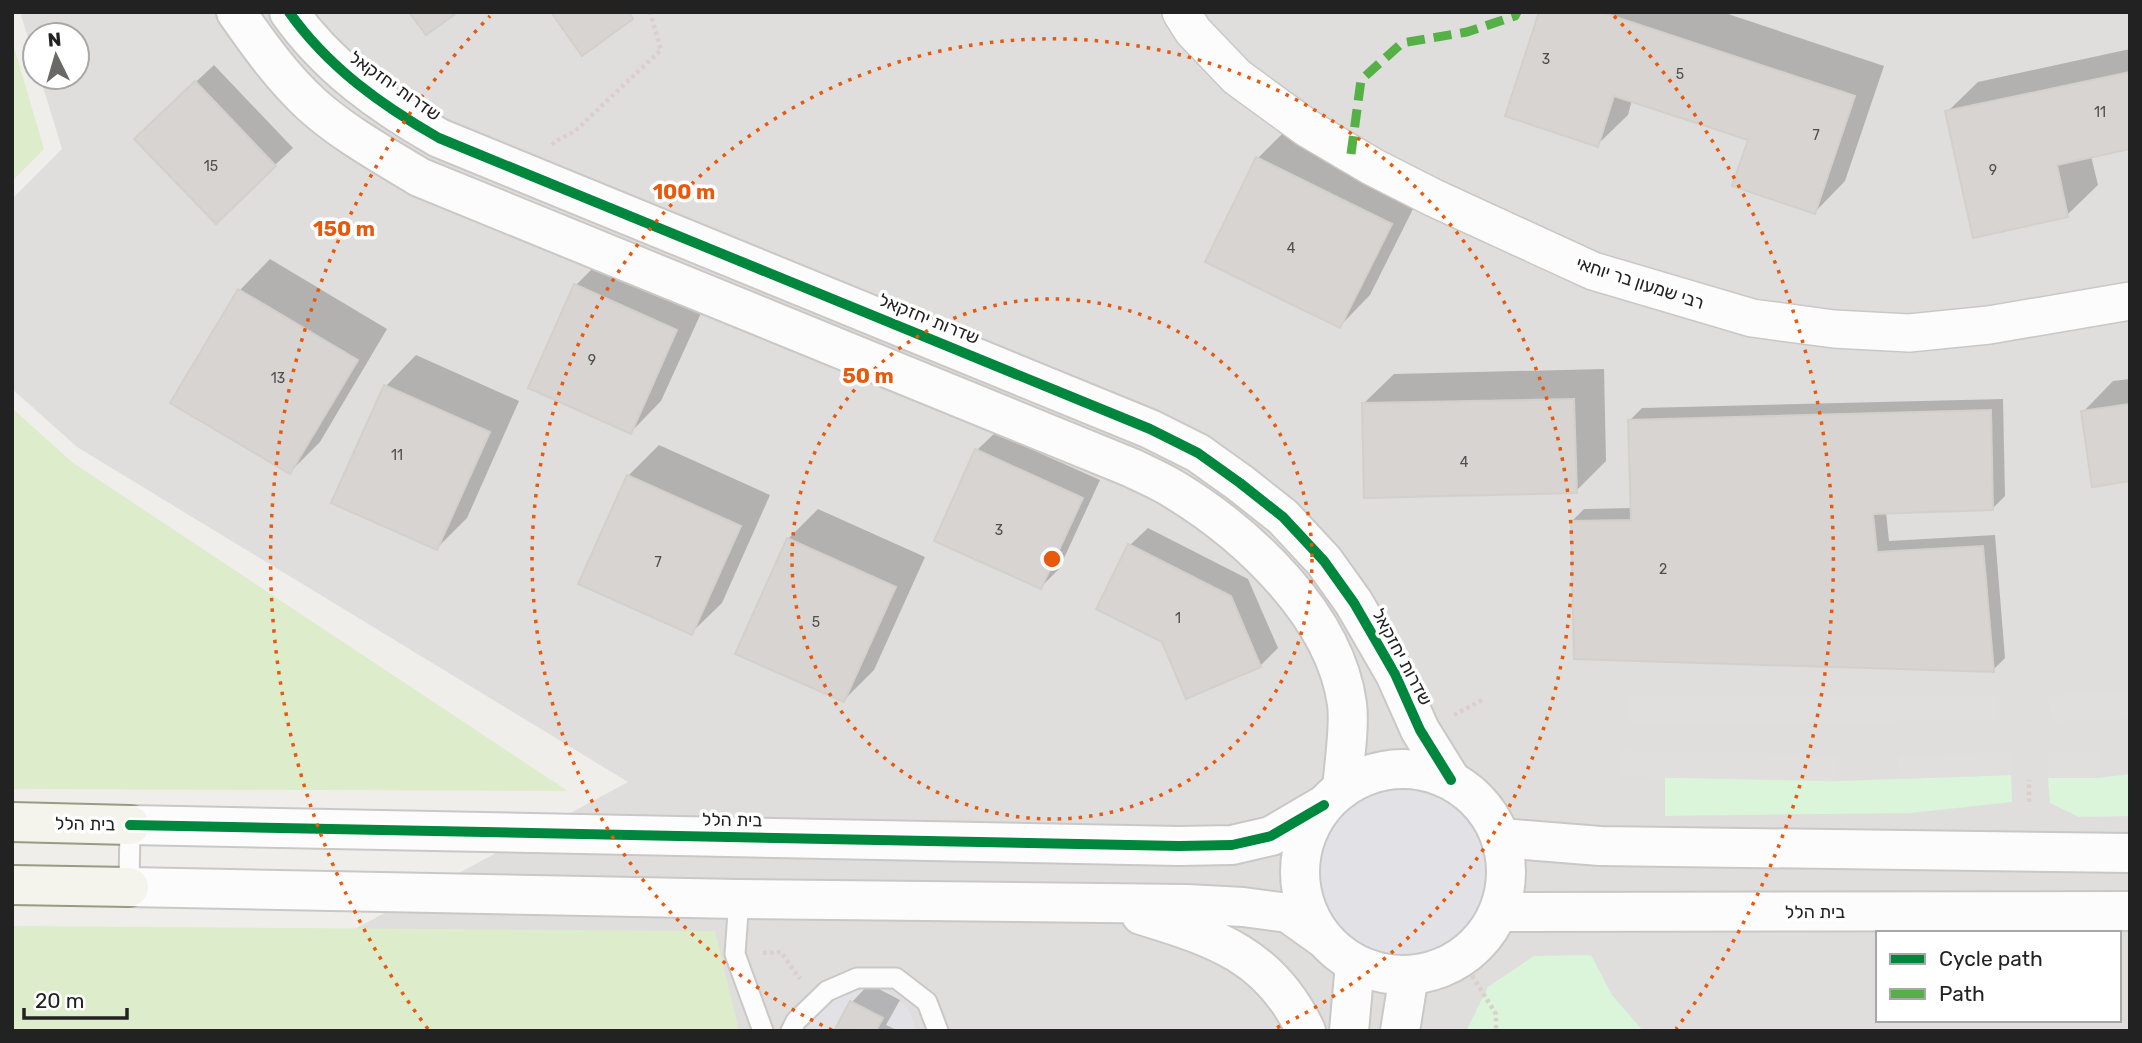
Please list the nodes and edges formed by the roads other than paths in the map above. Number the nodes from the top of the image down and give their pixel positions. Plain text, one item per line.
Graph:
1 (236, 12) edge
2 (289, 12) edge
3 (1181, 12) edge
4 (837, 300) junction
5 (2130, 300) edge
6 (819, 339) junction
7 (1451, 780) junction
8 (1333, 797) junction
9 (12, 822) edge
10 (130, 825) junction
11 (1502, 838) junction
12 (2130, 853) edge
13 (12, 885) edge
14 (130, 887) junction
15 (739, 899) junction
16 (1099, 903) junction
17 (2130, 911) edge
18 (1500, 912) junction
19 (1324, 938) junction
20 (1355, 964) junction
21 (1409, 975) junction
22 (763, 1031) edge
23 (791, 1031) edge
24 (939, 1031) edge
25 (1306, 1031) edge
26 (1349, 1031) edge
27 (1401, 1031) edge

1 - 6 street
2 - 4 street, שדרות יחזקאל
3 - 5 street, רבי שמעון בר יוחאי
4 - 6 street
4 - 7 street, שדרות יחזקאל
6 - 8 street
7 - 8 street
7 - 11 street
8 - 10 street, בית הלל
8 - 19 street
9 - 10 main road, בית הלל
10 - 14 lane
11 - 12 street
11 - 18 street
13 - 14 main road
14 - 15 street
15 - 16 street
15 - 22 lane
16 - 19 street
16 - 25 street
17 - 18 street, בית הלל
18 - 21 street
19 - 20 street
20 - 21 street
20 - 26 street
21 - 27 street
23 - 24 lane

